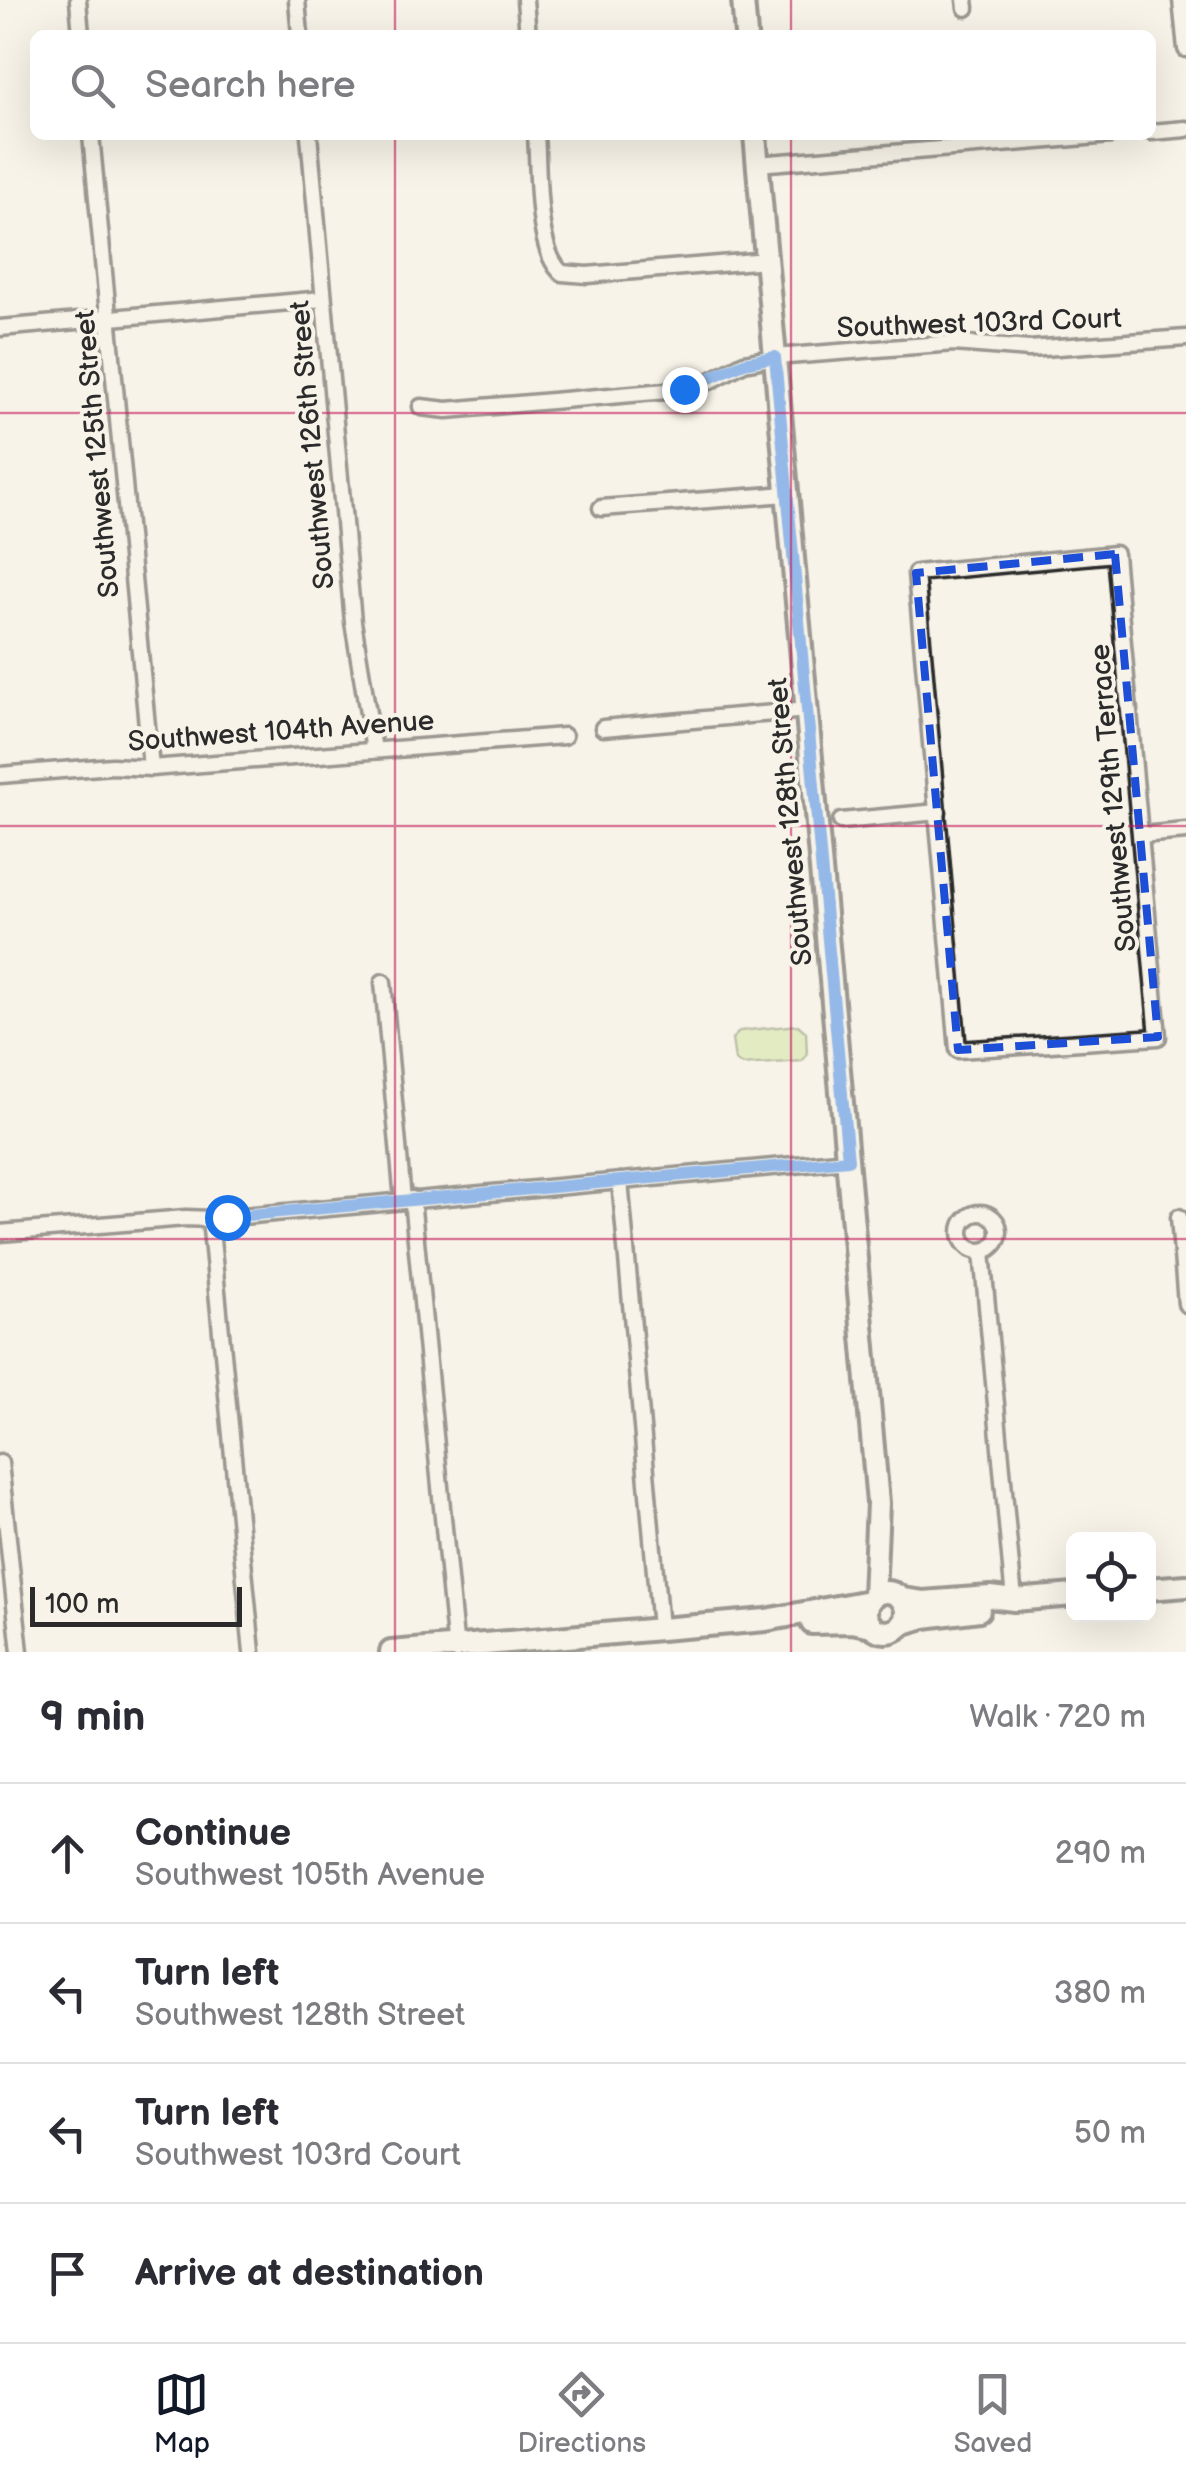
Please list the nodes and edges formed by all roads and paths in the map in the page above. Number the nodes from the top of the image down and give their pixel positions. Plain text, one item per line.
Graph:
1 (78, 0) edge
2 (297, 0) edge
3 (525, 0) edge
4 (743, 0) edge
5 (1181, 0) edge
6 (81, 30) edge
7 (300, 30) edge
8 (528, 30) edge
9 (746, 30) edge
10 (1186, 49) edge
11 (1186, 129) edge
12 (1156, 132) edge
13 (91, 140) edge
14 (309, 140) edge
15 (536, 140) edge
16 (756, 140) edge
17 (1051, 140) edge
18 (758, 164) junction
19 (766, 260) junction
20 (323, 299) junction
21 (108, 318) junction
22 (0, 328) edge
23 (1186, 338) edge
24 (775, 357) junction
25 (421, 407) dead end
26 (787, 494) junction
27 (600, 508) dead end
28 (807, 710) junction
29 (603, 728) dead end
30 (564, 736) dead end
31 (374, 750) junction
32 (151, 768) junction
33 (0, 776) edge
34 (938, 812) junction
35 (841, 821) dead end
36 (1186, 831) edge
37 (1141, 835) junction
38 (383, 982) dead end
39 (848, 1160) junction
40 (620, 1181) junction
41 (408, 1199) junction
42 (1179, 1217) dead end
43 (210, 1219) junction
44 (0, 1232) edge
45 (982, 1252) dead end
46 (1186, 1304) edge
47 (0, 1463) edge
48 (878, 1503) junction
49 (1186, 1586) edge
50 (1156, 1589) edge
51 (1066, 1596) edge
52 (900, 1597) junction
53 (872, 1598) junction
54 (1014, 1600) junction
55 (766, 1620) junction
56 (902, 1625) junction
57 (660, 1628) junction
58 (875, 1628) junction
59 (456, 1649) edge
60 (20, 1652) edge
61 (252, 1652) edge
62 (390, 1652) edge
63 (887, 1652) edge
64 (898, 1652) edge

1 - 6 street
2 - 7 street
3 - 8 street
4 - 9 street
5 - 10 street
11 - 12 street
13 - 21 street, Southwest 125th Street
14 - 20 street, Southwest 126th Street
15 - 19 street
16 - 18 street, Southwest 128th Street
17 - 18 street
18 - 19 street, Southwest 128th Street
19 - 24 street, Southwest 128th Street
20 - 21 street
20 - 31 street, Southwest 126th Street
21 - 22 street
21 - 32 street, Southwest 125th Street
23 - 24 street, Southwest 103rd Court
24 - 25 street, Southwest 103rd Court
24 - 26 street, Southwest 128th Street
26 - 27 street
26 - 28 street, Southwest 128th Street
28 - 29 street
28 - 39 street, Southwest 128th Street
30 - 31 street, Southwest 104th Avenue
31 - 32 street, Southwest 104th Avenue
32 - 33 street, Southwest 104th Avenue
34 - 35 street
34 - 37 street, Southwest 129th Terrace
34 - 37 street, Southwest 129th Terrace
36 - 37 street
38 - 41 street
39 - 40 street
39 - 48 street, Southwest 128th Street
40 - 41 street
40 - 57 street
41 - 43 street
41 - 59 street
42 - 46 street
43 - 44 street
43 - 61 street
45 - 54 street
47 - 60 street
48 - 52 street, Southwest 128th Street
48 - 53 street, Southwest 128th Street
49 - 50 street
51 - 54 street
52 - 53 street
52 - 54 street
52 - 56 street
53 - 55 street
53 - 58 street
54 - 56 street
55 - 57 street
55 - 58 street
56 - 58 street
56 - 64 street
57 - 59 street
58 - 63 street
59 - 62 street

